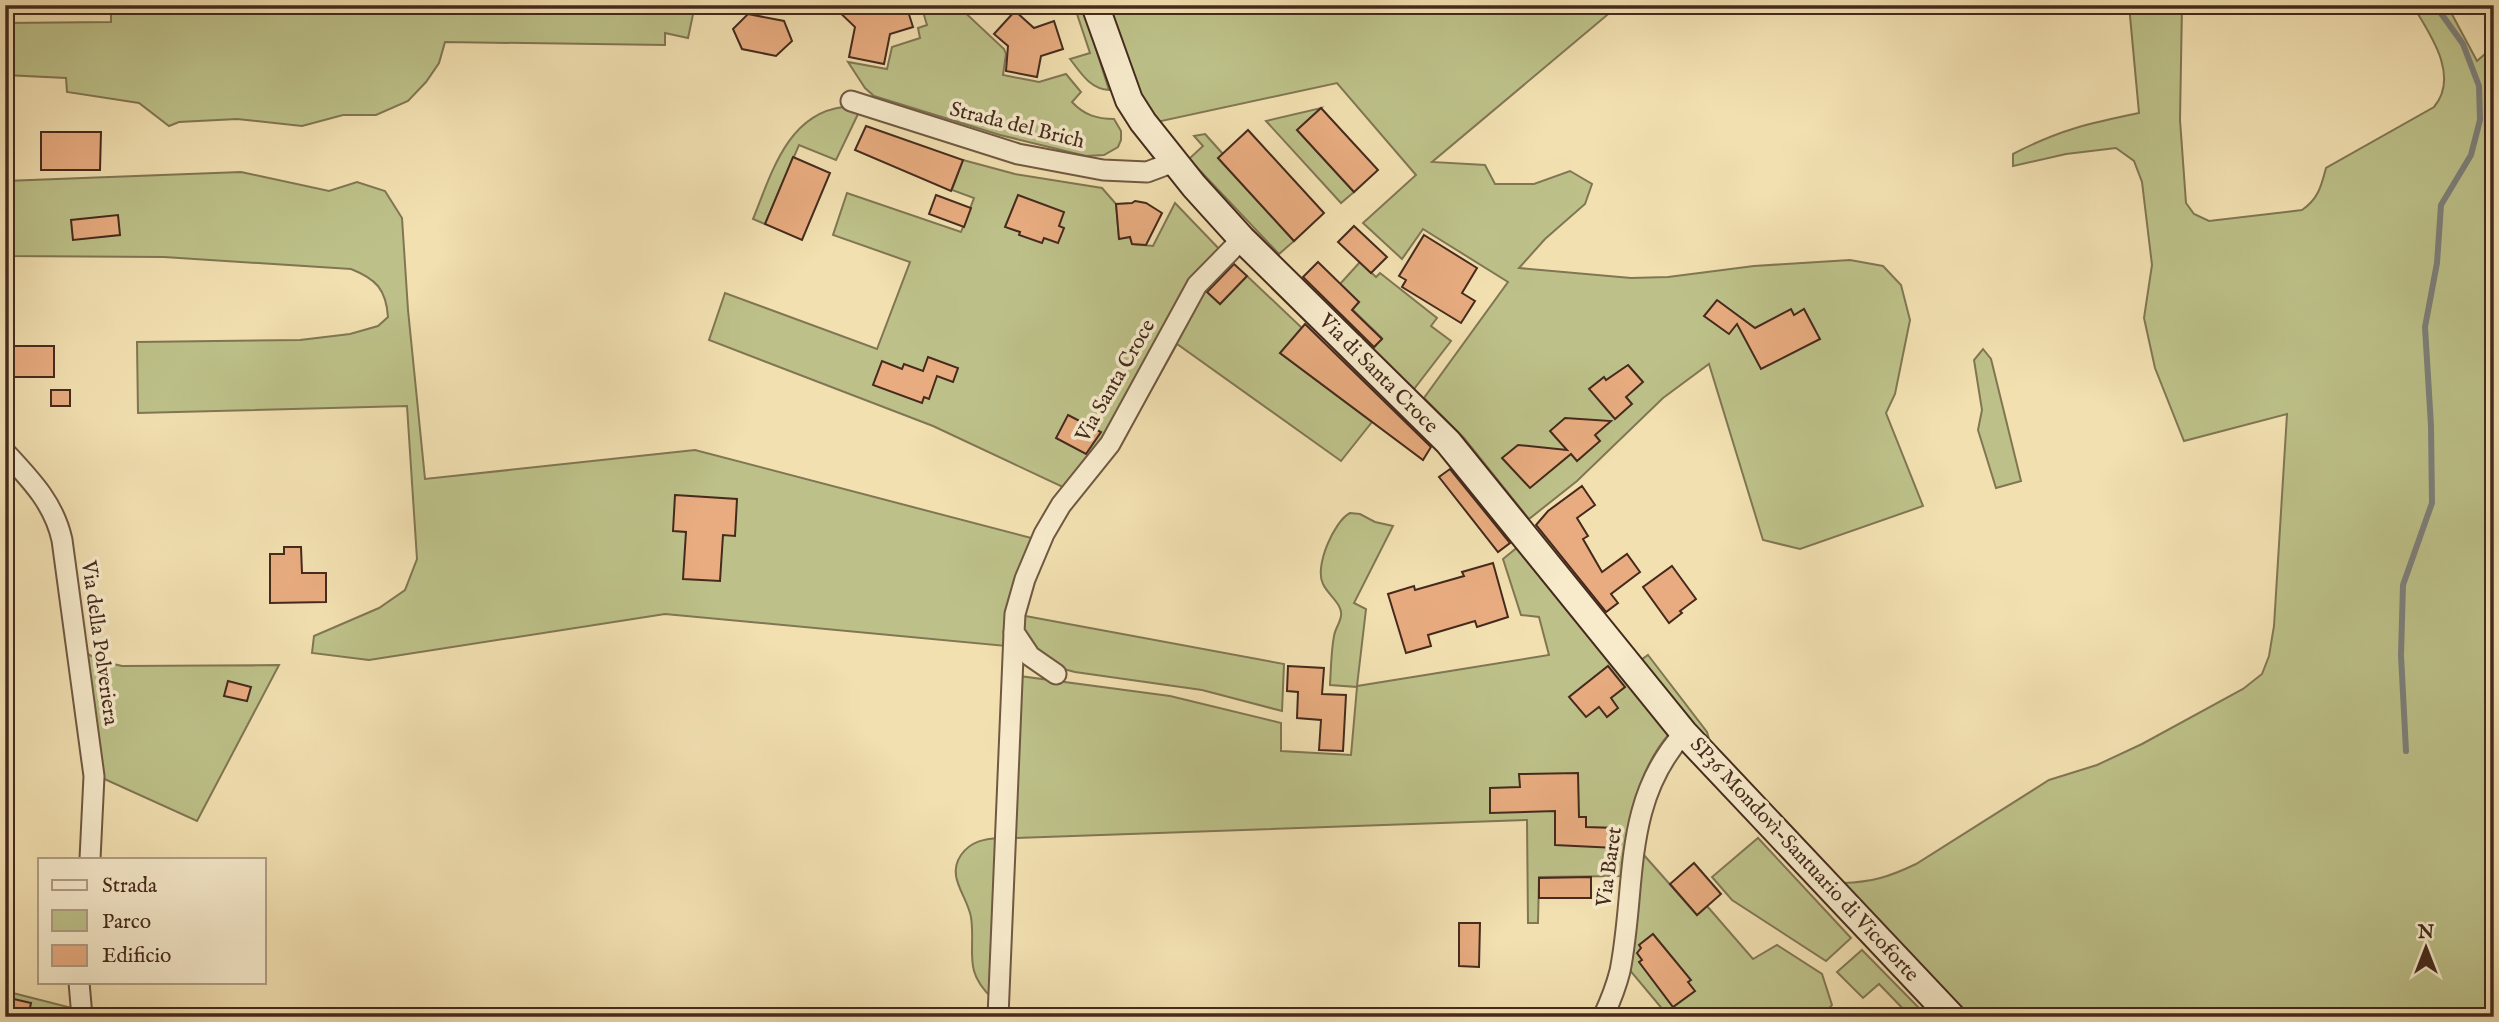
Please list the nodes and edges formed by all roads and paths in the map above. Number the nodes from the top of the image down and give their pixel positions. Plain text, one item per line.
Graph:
1 (1095, 5) edge
2 (851, 101) dead end
3 (1174, 162) junction
4 (1242, 239) junction
5 (5, 452) edge
6 (1014, 632) junction
7 (1056, 674) dead end
8 (1684, 733) junction
9 (90, 858) edge
10 (79, 984) edge
11 (82, 1017) edge
12 (998, 1017) edge
13 (1603, 1017) edge
14 (1952, 1017) edge

1 - 3 main road, Via di Santa Croce
2 - 3 street, Strada del Brich
3 - 4 main road, Via di Santa Croce
4 - 6 street, Via Santa Croce
4 - 8 main road, Via di Santa Croce
5 - 9 street, Via della Polveriera
6 - 7 street
6 - 12 street, Via Santa Croce
8 - 13 street, Via Baret
8 - 14 main road, SP36 Mondovì-Santuario di Vicoforte
10 - 11 street

